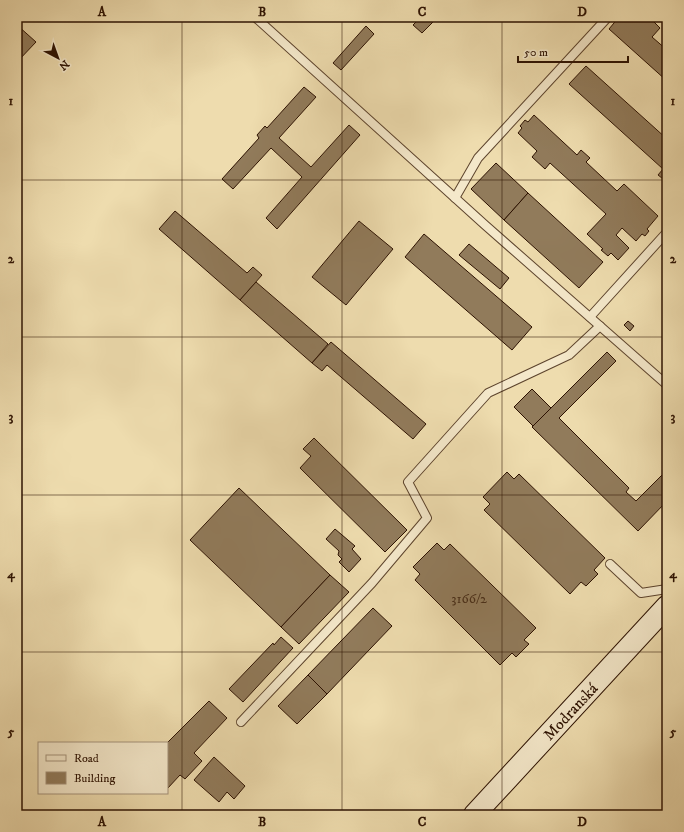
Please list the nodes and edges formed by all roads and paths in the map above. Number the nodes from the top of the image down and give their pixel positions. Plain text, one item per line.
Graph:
1 (255, 17) edge
2 (608, 17) edge
3 (455, 198) junction
4 (667, 232) edge
5 (590, 317) junction
6 (600, 326) junction
7 (667, 385) edge
8 (610, 564) dead end
9 (667, 588) edge
10 (667, 606) edge
11 (241, 722) dead end
12 (474, 815) edge

1 - 3 lane
2 - 3 lane
3 - 5 lane
4 - 5 lane
5 - 6 lane
6 - 7 lane
6 - 11 lane
8 - 9 lane
10 - 12 main road, Modranská

